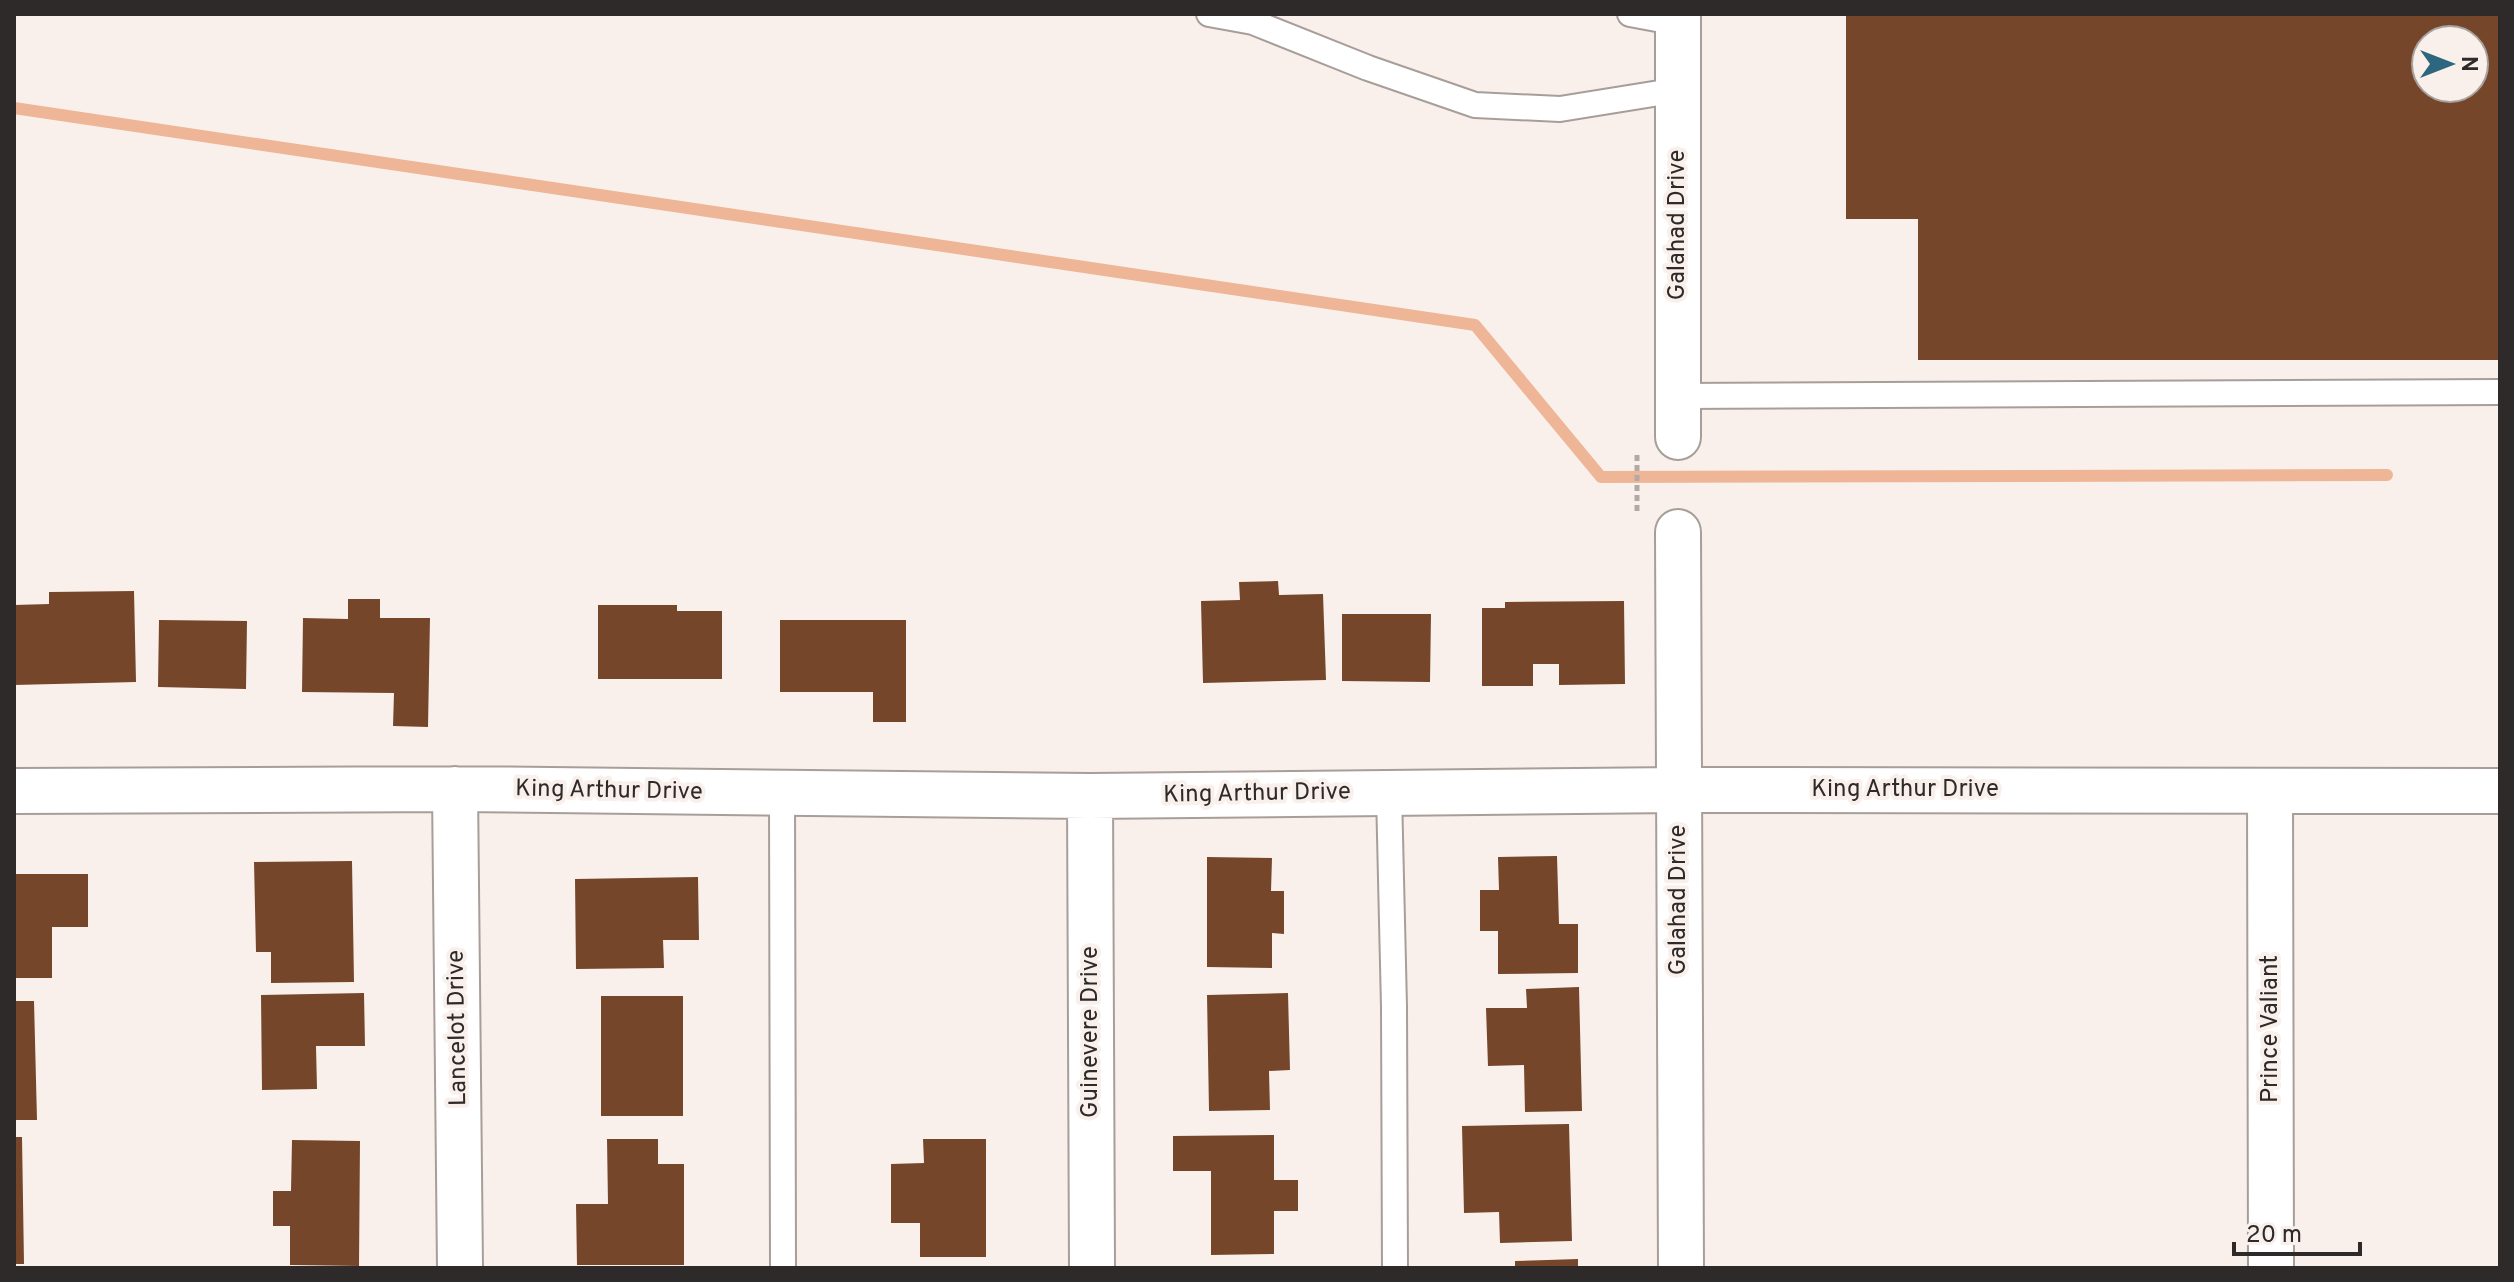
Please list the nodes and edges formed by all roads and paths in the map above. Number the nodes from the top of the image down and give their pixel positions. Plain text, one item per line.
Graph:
1 (1209, 14) edge
2 (1630, 14) edge
3 (1678, 18) edge
4 (1678, 90) junction
5 (2500, 392) edge
6 (1678, 416) joint
7 (1637, 450) dead end
8 (1637, 502) dead end
9 (1678, 532) dead end
10 (455, 789) junction
11 (1679, 790) junction
12 (14, 791) edge
13 (2270, 791) junction
14 (2500, 791) edge
15 (782, 793) junction
16 (1389, 793) junction
17 (1090, 796) junction
18 (460, 1268) edge
19 (783, 1268) edge
20 (1092, 1268) edge
21 (1395, 1268) edge
22 (1681, 1268) edge
23 (2271, 1268) edge

1 - 4 lane
2 - 3 lane
3 - 4 street, Galahad Drive
4 - 6 street, Galahad Drive
5 - 6 lane
7 - 8 path
9 - 11 street, Galahad Drive
10 - 12 street, King Arthur Drive
10 - 15 street, King Arthur Drive
10 - 18 street, Lancelot Drive
11 - 13 street, King Arthur Drive
11 - 16 street, King Arthur Drive
11 - 22 street, Galahad Drive
13 - 14 street, King Arthur Drive
13 - 23 street, Prince Valiant
15 - 17 street, King Arthur Drive
15 - 19 lane
16 - 17 street, King Arthur Drive
16 - 21 lane
17 - 20 street, Guinevere Drive

